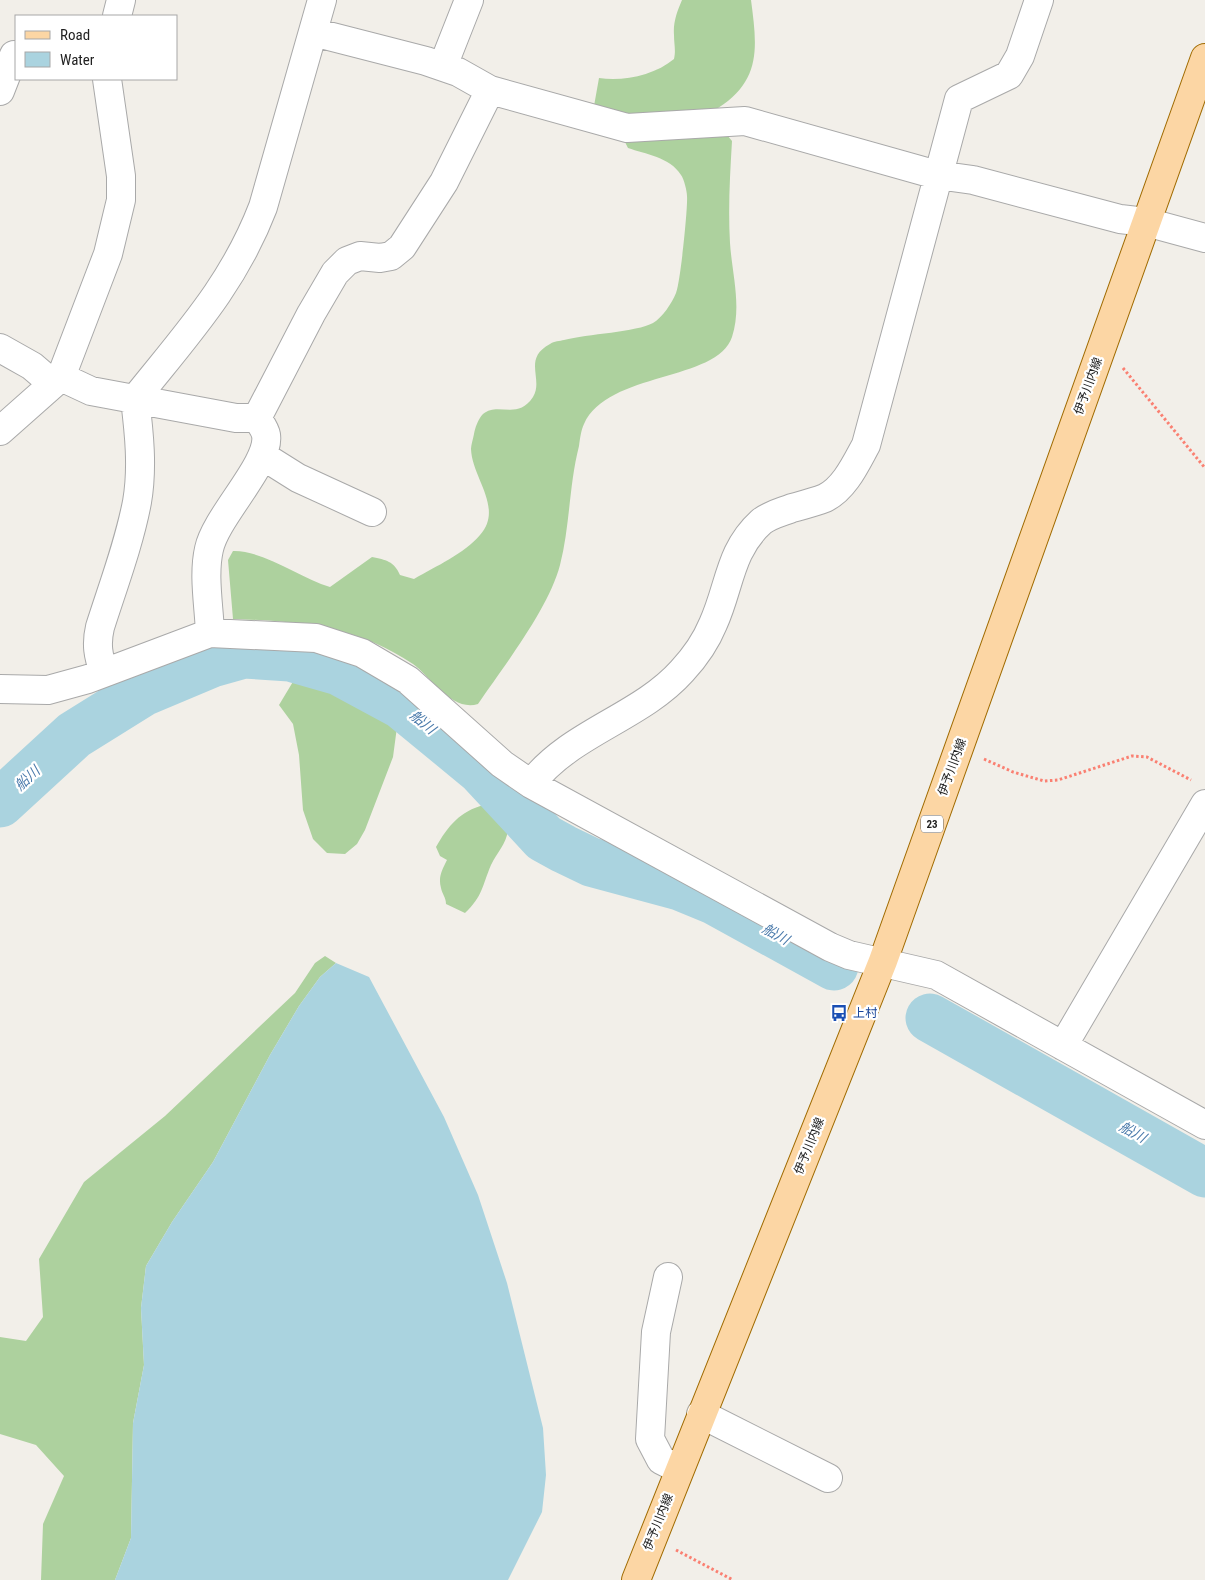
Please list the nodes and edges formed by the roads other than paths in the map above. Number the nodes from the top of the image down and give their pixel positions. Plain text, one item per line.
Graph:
1 (121, 0) edge
2 (322, 0) edge
3 (469, 0) edge
4 (1039, 0) edge
5 (117, 15) edge
6 (313, 32) junction
7 (10, 53) edge
8 (1205, 58) edge
9 (443, 66) junction
10 (107, 80) edge
11 (490, 90) junction
12 (0, 91) edge
13 (937, 176) junction
14 (1146, 222) junction
15 (1205, 238) edge
16 (0, 348) edge
17 (57, 380) junction
18 (135, 399) junction
19 (257, 418) junction
20 (0, 431) edge
21 (263, 456) junction
22 (372, 512) dead end
23 (210, 633) junction
24 (104, 672) junction
25 (0, 689) edge
26 (531, 784) junction
27 (1201, 794) edge
28 (883, 961) junction
29 (1063, 1046) junction
30 (1205, 1125) edge
31 (668, 1277) dead end
32 (701, 1414) junction
33 (679, 1469) junction
34 (828, 1478) dead end
35 (636, 1580) edge

1 - 5 street
2 - 6 street
3 - 9 street
4 - 13 street
6 - 9 street
6 - 18 street
7 - 12 street
8 - 14 main road, 伊予川内線 / 23
9 - 11 street
10 - 17 street
11 - 13 street
11 - 19 street
13 - 14 street
13 - 26 street
14 - 15 street
14 - 28 main road, 伊予川内線 / 23
16 - 17 street
17 - 18 street
17 - 20 street
18 - 19 street
18 - 24 street
19 - 21 street
21 - 22 street
21 - 23 street
23 - 24 street
23 - 26 street
24 - 25 street
26 - 28 street
27 - 29 street
28 - 29 street
28 - 32 main road, 伊予川内線 / 23
29 - 30 street
31 - 33 street
32 - 33 main road, 伊予川内線 / 23
32 - 34 street
33 - 35 main road, 伊予川内線 / 23

